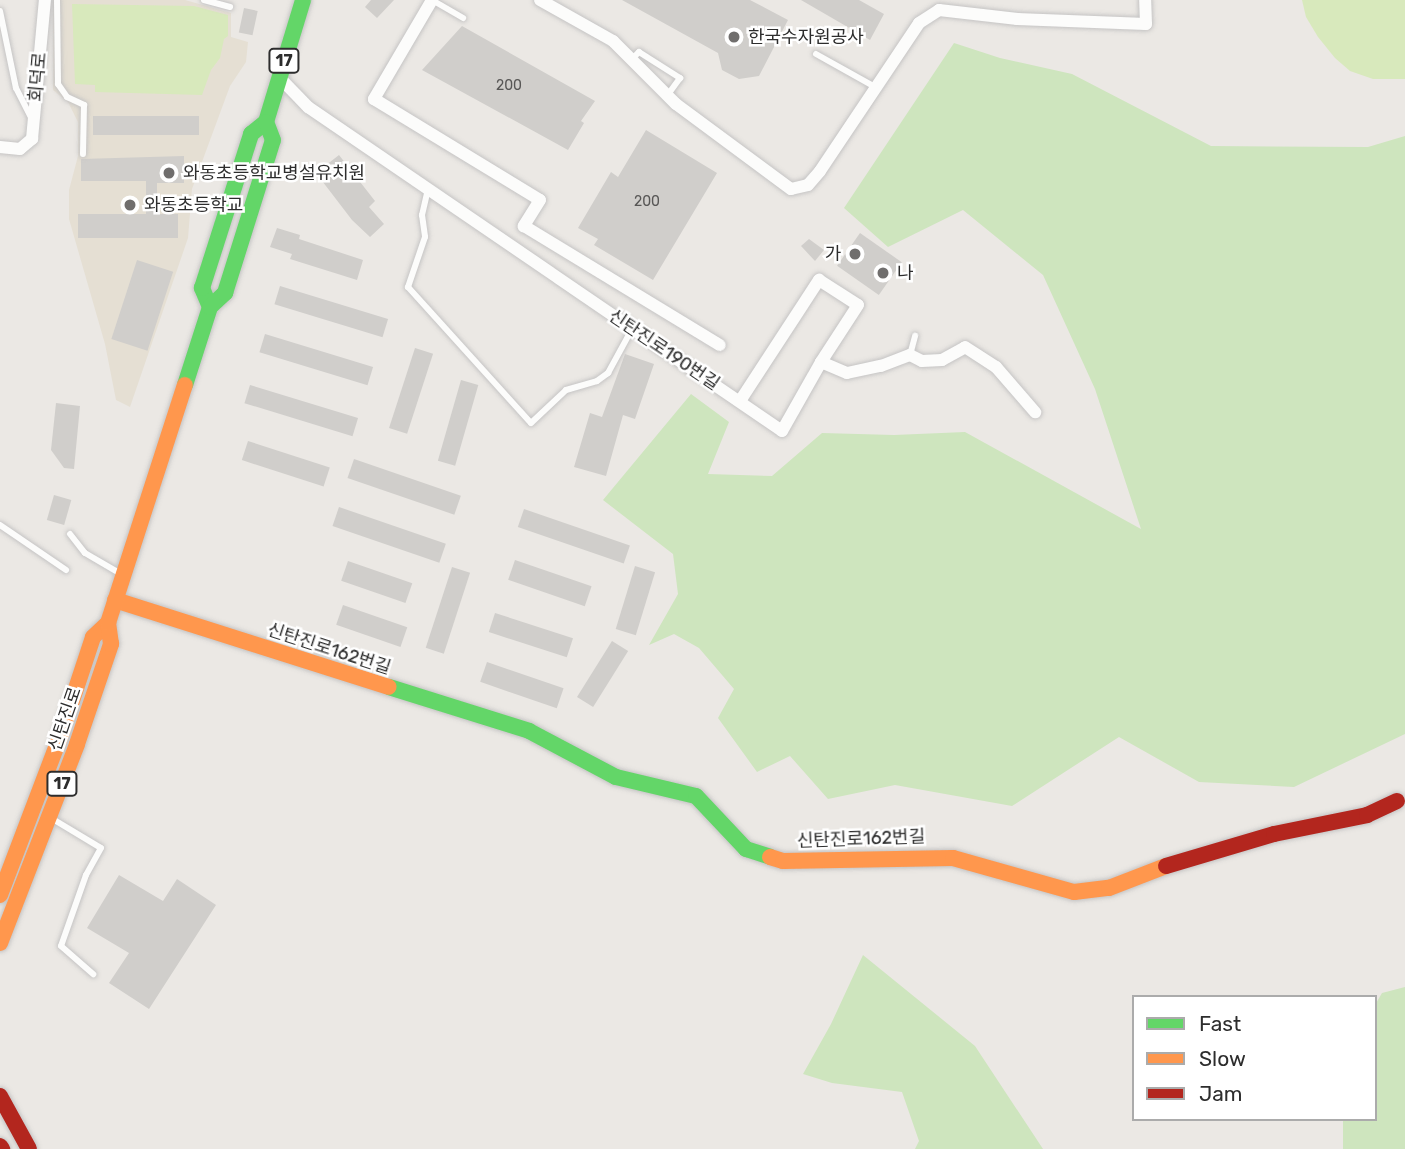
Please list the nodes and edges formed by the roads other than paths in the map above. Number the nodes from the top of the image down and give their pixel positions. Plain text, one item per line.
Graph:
1 (45, 0) edge
2 (57, 0) edge
3 (204, 0) edge
4 (303, 0) edge
5 (432, 0) edge
6 (540, 0) edge
7 (1145, 0) edge
8 (230, 7) dead end
9 (0, 11) edge
10 (463, 18) dead end
11 (816, 54) dead end
12 (0, 55) edge
13 (10, 56) junction
14 (632, 59) junction
15 (279, 77) junction
16 (875, 87) junction
17 (667, 96) junction
18 (265, 122) junction
19 (34, 123) junction
20 (0, 147) edge
21 (83, 154) dead end
22 (428, 189) junction
23 (210, 307) junction
24 (632, 329) junction
25 (915, 336) dead end
26 (720, 345) dead end
27 (909, 355) junction
28 (821, 362) junction
29 (740, 401) junction
30 (1035, 412) dead end
31 (0, 525) edge
32 (70, 534) dead end
33 (66, 570) dead end
34 (123, 575) junction
35 (115, 600) junction
36 (108, 623) junction
37 (1397, 801) dead end
38 (50, 817) junction
39 (0, 895) edge
40 (0, 943) edge
41 (93, 974) dead end
42 (0, 1096) edge
43 (29, 1149) edge

1 - 19 street, 회덕로
2 - 21 lane
3 - 8 lane
4 - 15 main road, 신탄진로 / 17
5 - 10 lane
5 - 26 street
6 - 14 street
7 - 16 street
9 - 13 lane
11 - 16 lane
12 - 13 lane
13 - 19 lane
14 - 17 street
14 - 17 lane
15 - 18 main road, 신탄진로 / 17
15 - 22 street, 신탄진로190번길
16 - 17 street
18 - 23 main road, 신탄진로 / 17
18 - 23 main road, 신탄진로 / 17
19 - 20 street, 회덕로
22 - 24 street, 신탄진로190번길
22 - 24 lane
23 - 34 main road, 신탄진로 / 17
24 - 29 street, 신탄진로190번길
25 - 27 lane
27 - 28 street
27 - 30 street
28 - 29 street, 신탄진로190번길
28 - 29 street
31 - 33 lane
32 - 34 lane
34 - 35 main road, 신탄진로 / 17
35 - 36 main road, 신탄진로 / 17
35 - 37 main road, 신탄진로162번길
36 - 38 main road, 신탄진로 / 17
36 - 39 main road, 신탄진로 / 17
38 - 40 main road, 신탄진로 / 17
38 - 41 lane
42 - 43 main road

